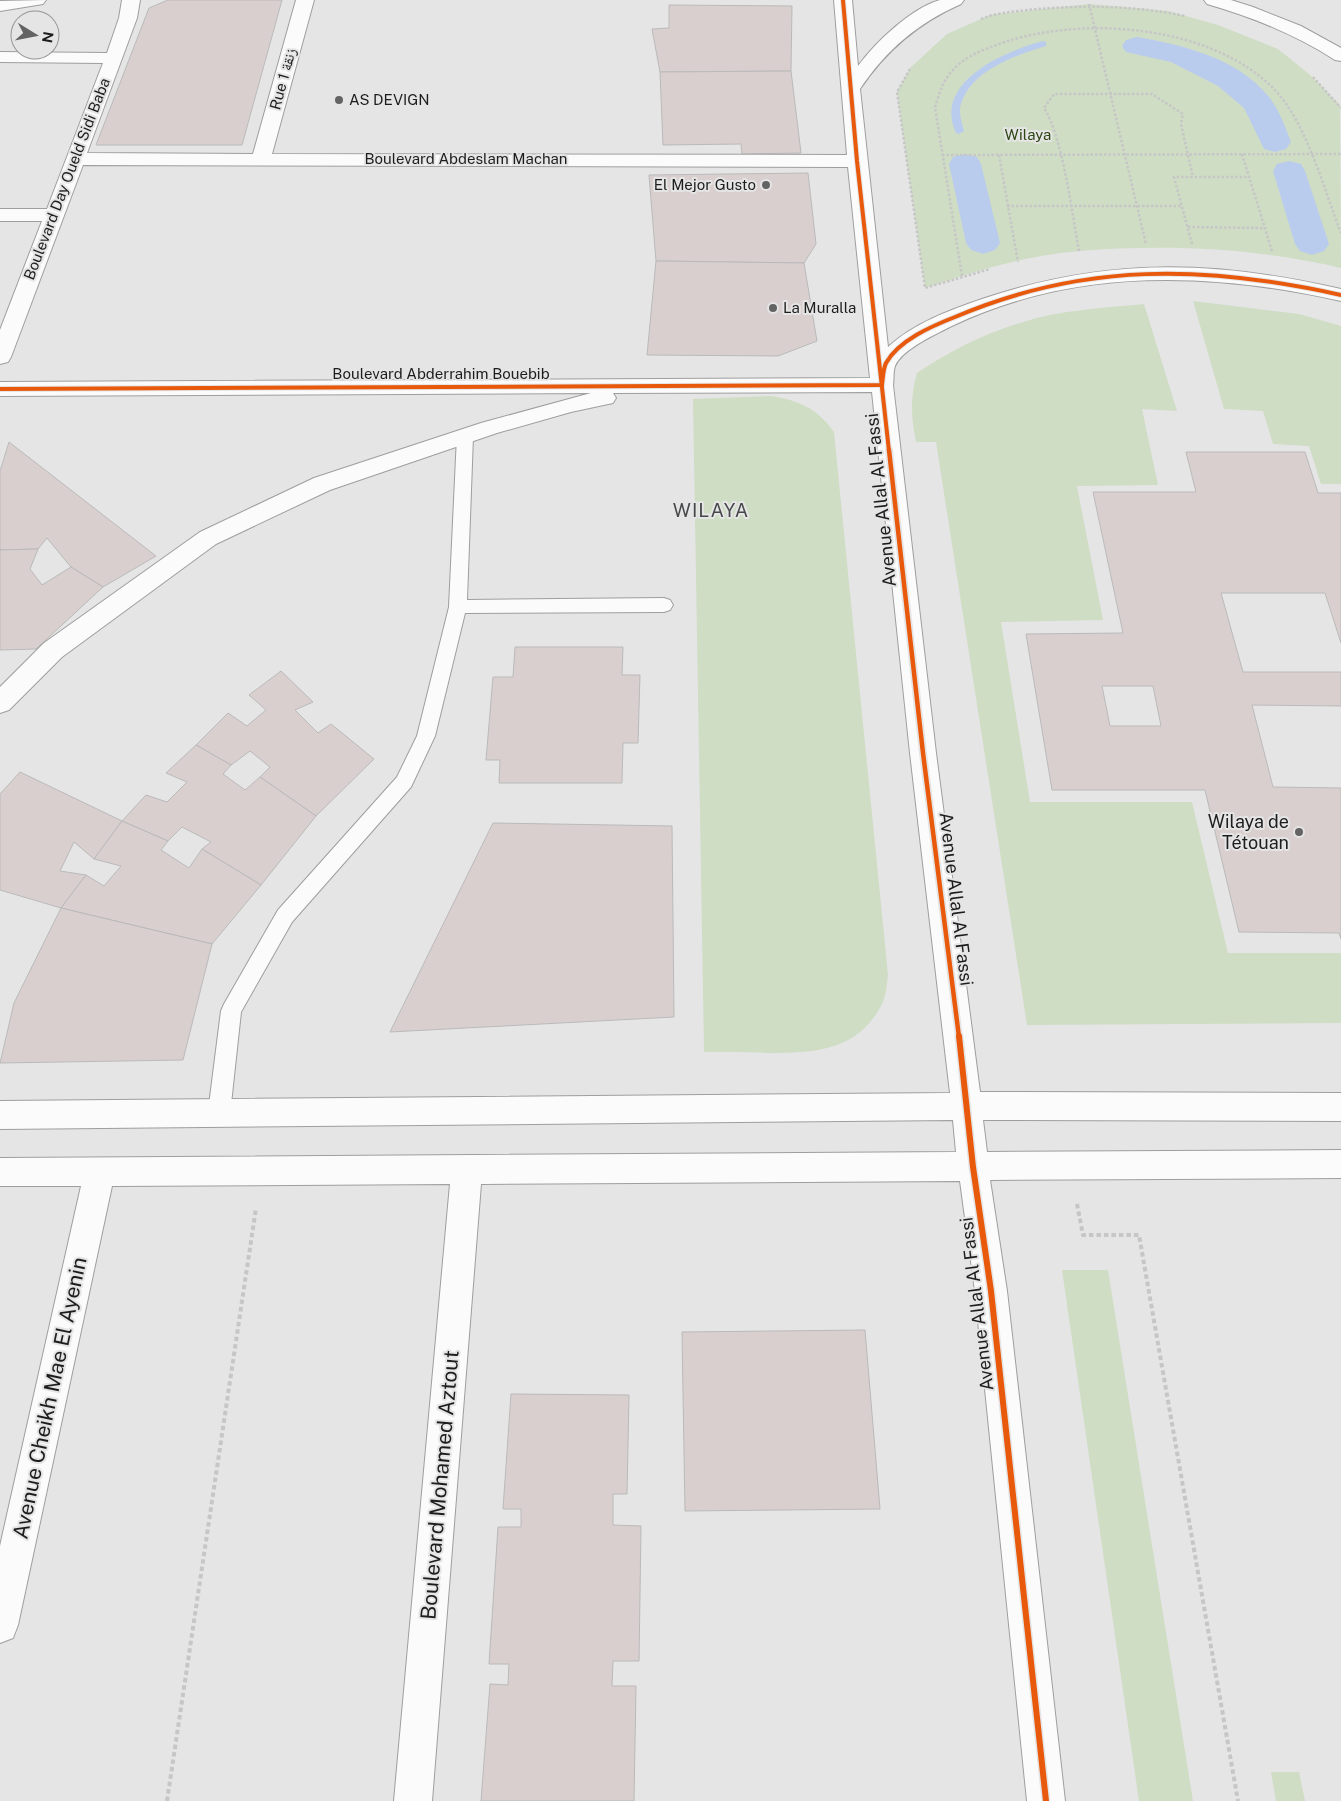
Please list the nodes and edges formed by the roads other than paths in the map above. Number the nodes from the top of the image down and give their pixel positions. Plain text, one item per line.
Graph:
1 (37, 0) edge
2 (131, 0) edge
3 (305, 0) edge
4 (843, 0) edge
5 (955, 0) edge
6 (1213, 0) edge
7 (0, 6) edge
8 (1341, 56) edge
9 (0, 57) edge
10 (114, 58) junction
11 (851, 89) junction
12 (75, 158) junction
13 (261, 159) junction
14 (857, 161) junction
15 (0, 215) edge
16 (53, 215) junction
17 (1341, 295) edge
18 (0, 357) edge
19 (882, 385) junction
20 (655, 386) junction
21 (0, 389) edge
22 (465, 436) junction
23 (664, 605) dead end
24 (458, 607) junction
25 (0, 703) edge
26 (966, 1106) junction
27 (1341, 1107) edge
28 (219, 1113) junction
29 (0, 1114) edge
30 (1341, 1164) edge
31 (974, 1167) junction
32 (467, 1170) junction
33 (100, 1171) junction
34 (0, 1172) edge
35 (0, 1625) edge
36 (413, 1801) edge
37 (1046, 1801) edge

1 - 7 street
2 - 10 street, Boulevard Day Oueld Sidi Baba
3 - 13 street, Rue 1 زنقة
4 - 11 street, Avenue Allal Al Fassi
5 - 11 street
6 - 8 street
9 - 10 street
10 - 12 street, Boulevard Day Oueld Sidi Baba
11 - 14 street, Avenue Allal Al Fassi
12 - 13 street, Boulevard Abdeslam Machan
12 - 16 street, Boulevard Day Oueld Sidi Baba
13 - 14 street, Boulevard Abdeslam Machan
14 - 19 street, Avenue Allal Al Fassi
15 - 16 street
16 - 18 street, Boulevard Day Oueld Sidi Baba
17 - 19 street
19 - 20 street, Boulevard Abderrahim Bouebib
19 - 26 street, Avenue Allal Al Fassi
20 - 21 street, Boulevard Abderrahim Bouebib
20 - 22 street
22 - 24 lane
22 - 25 street
23 - 24 lane
24 - 28 lane
26 - 27 street
26 - 28 street
26 - 31 street, Avenue Allal Al Fassi
28 - 29 street
30 - 31 street
31 - 32 street
31 - 37 street, Avenue Allal Al Fassi
32 - 33 street
32 - 36 street, Boulevard Mohamed Aztout
33 - 34 street
33 - 35 street, Avenue Cheikh Mae El Ayenin

